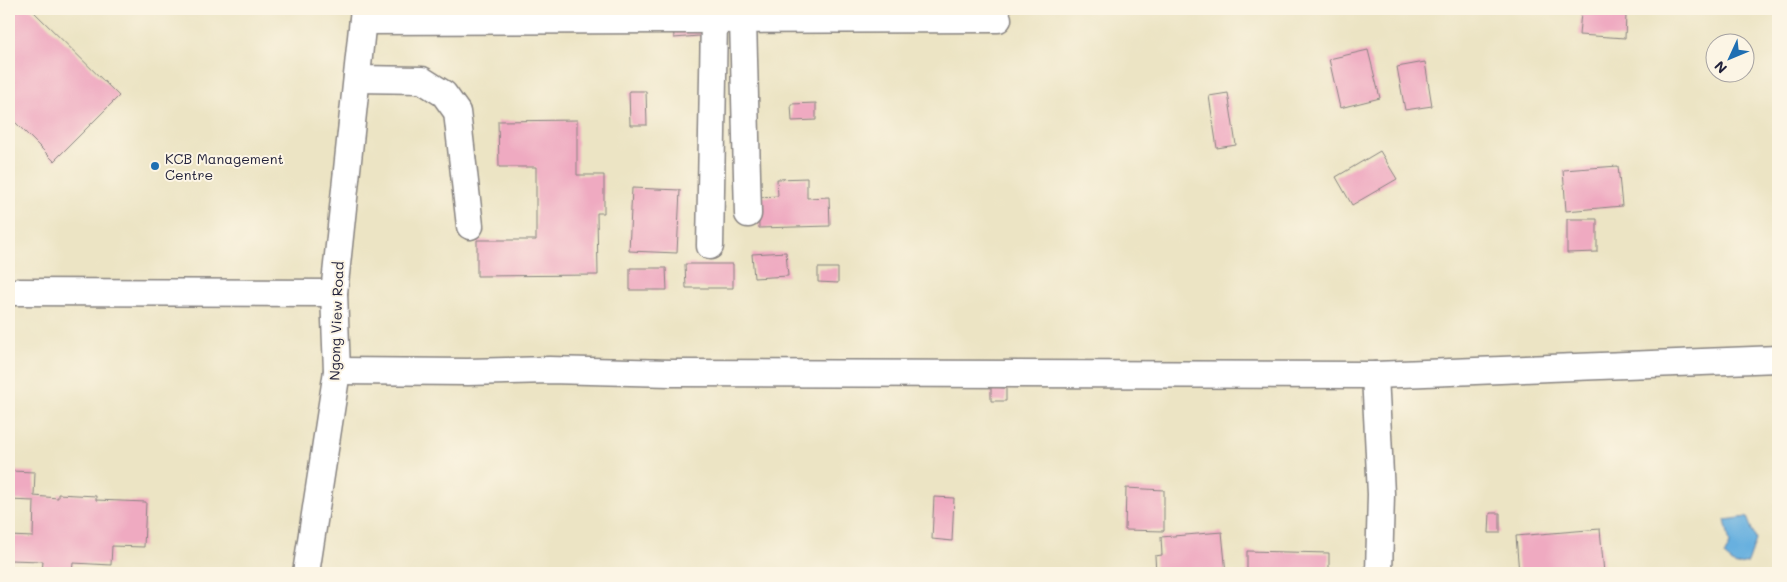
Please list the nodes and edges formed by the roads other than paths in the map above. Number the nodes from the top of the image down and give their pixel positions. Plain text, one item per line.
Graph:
1 (364, 15) edge
2 (998, 19) dead end
3 (714, 20) junction
4 (743, 20) junction
5 (357, 79) junction
6 (748, 214) dead end
7 (470, 226) dead end
8 (710, 246) dead end
9 (9, 292) edge
10 (334, 294) junction
11 (1778, 359) edge
12 (337, 370) junction
13 (1374, 375) junction
14 (306, 573) edge
15 (1379, 573) edge

1 - 3 street
1 - 5 street, Ngong View Road
2 - 4 street
3 - 4 street
3 - 8 street
4 - 6 street
5 - 7 street
5 - 10 street, Ngong View Road
9 - 10 street
10 - 12 street, Ngong View Road
11 - 13 street
12 - 13 street
12 - 14 street, Ngong View Road
13 - 15 street

